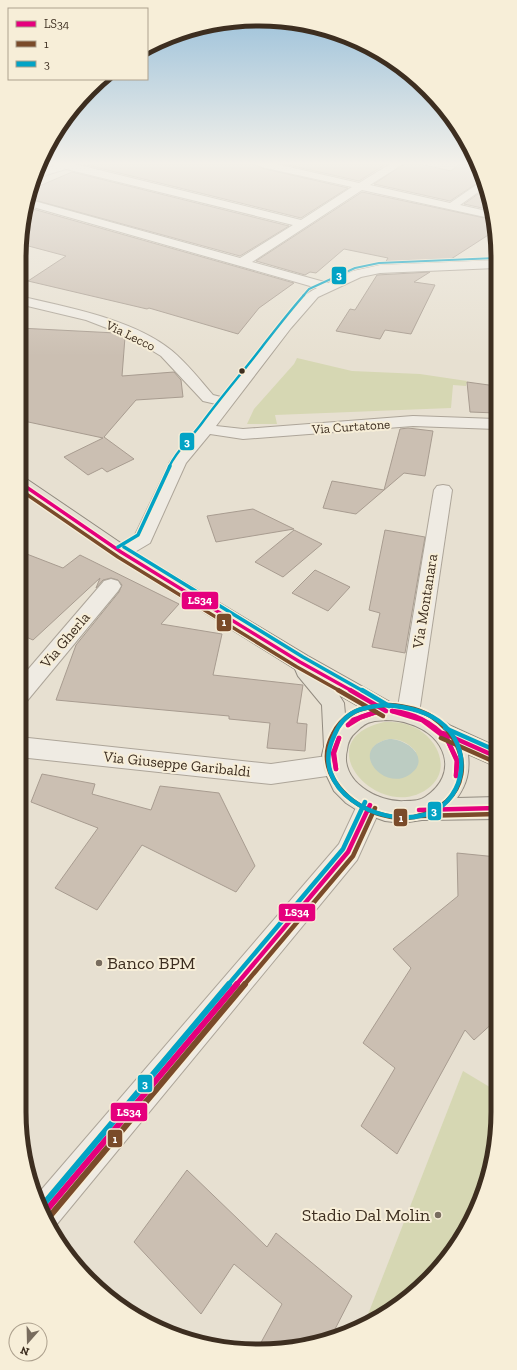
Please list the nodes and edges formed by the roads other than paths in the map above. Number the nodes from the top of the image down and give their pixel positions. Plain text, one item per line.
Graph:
1 (120, 228) edge
2 (297, 228) edge
3 (243, 262) junction
4 (491, 264) edge
5 (329, 287) junction
6 (26, 302) edge
7 (225, 402) junction
8 (491, 424) edge
9 (206, 429) junction
10 (26, 487) edge
11 (443, 490) dead end
12 (121, 552) junction
13 (112, 586) dead end
14 (300, 662) junction
15 (26, 687) edge
16 (397, 712) junction
17 (443, 733) junction
18 (26, 748) edge
19 (491, 754) edge
20 (334, 756) junction
21 (370, 805) junction
22 (491, 808) edge
23 (419, 810) junction
24 (48, 1209) edge

1 - 3 street
2 - 3 street
3 - 5 street
4 - 5 street
5 - 7 street
6 - 7 street, Via Lecco
7 - 9 street
8 - 9 street, Via Curtatone
9 - 12 street
10 - 12 main road
11 - 16 street, Via Montanara
12 - 14 main road
13 - 15 street, Via Gherla
14 - 16 main road
14 - 20 main road
16 - 17 main road
16 - 20 main road
17 - 19 main road
17 - 23 main road
18 - 20 street, Via Giuseppe Garibaldi
20 - 21 main road
21 - 23 main road
21 - 24 street
22 - 23 main road

